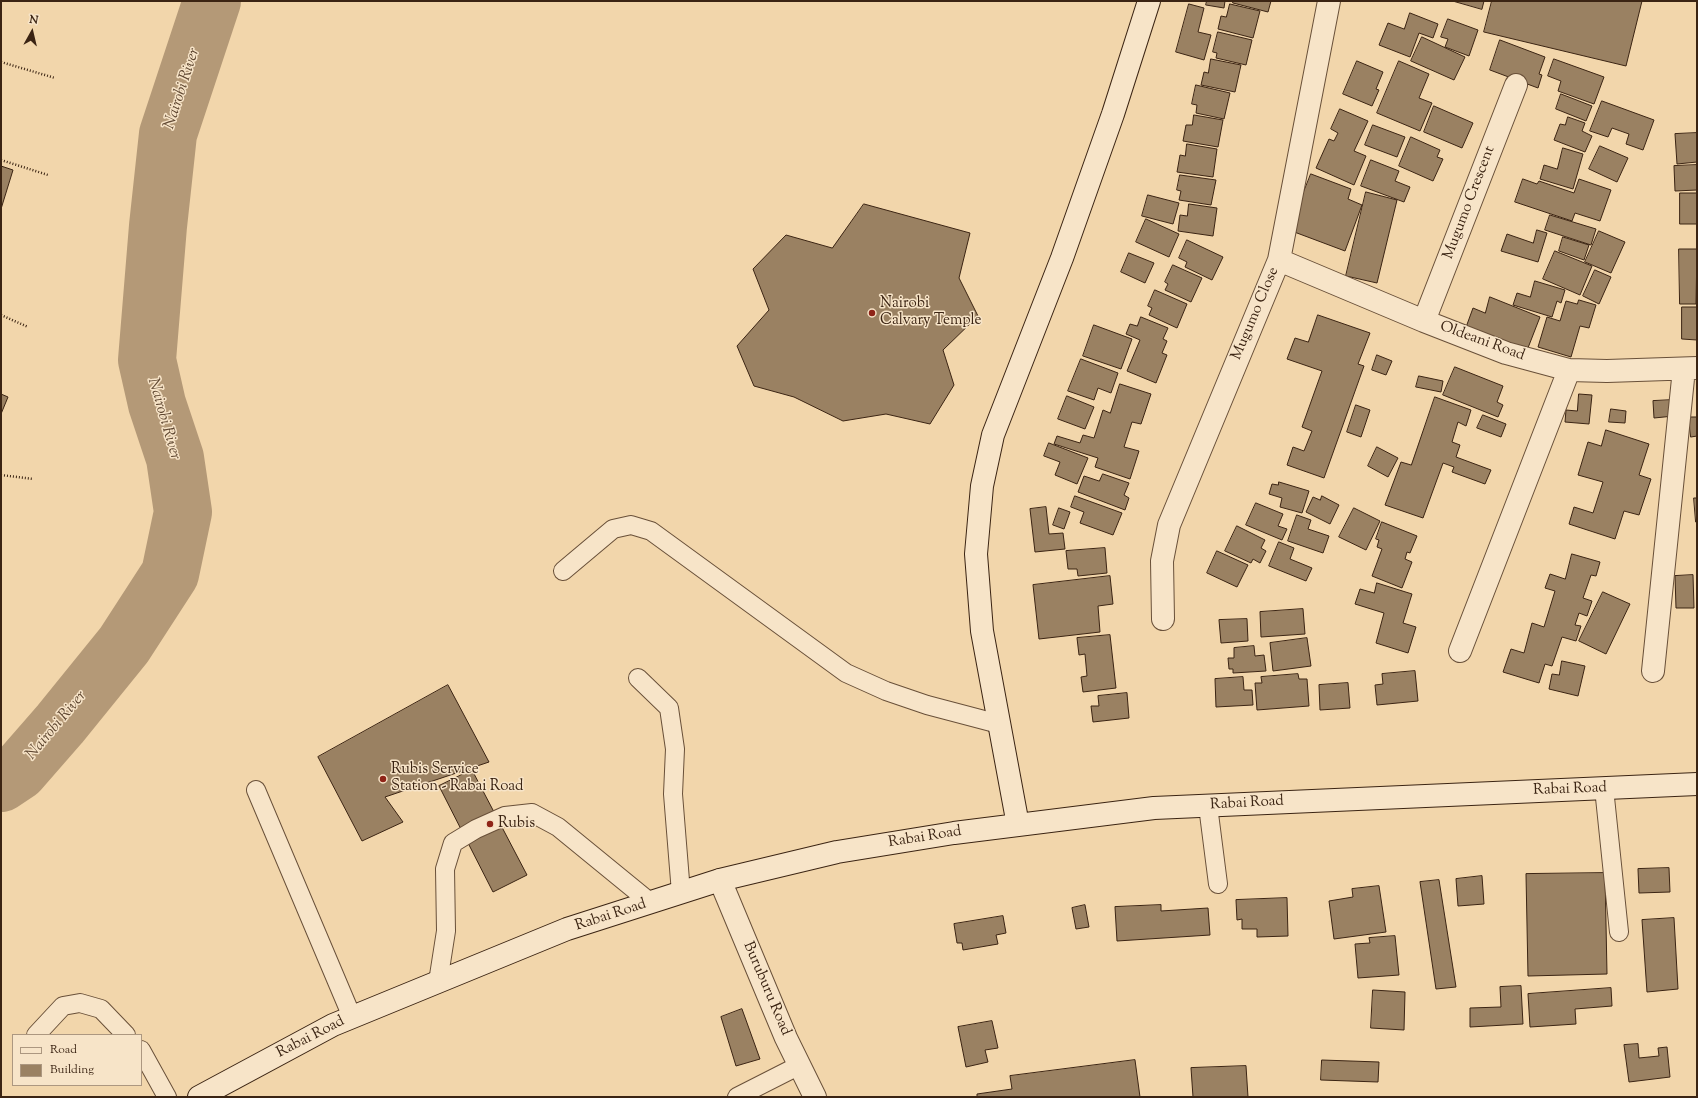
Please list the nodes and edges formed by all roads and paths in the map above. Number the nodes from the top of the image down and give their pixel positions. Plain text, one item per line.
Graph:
1 (1149, 1) edge
2 (1329, 1) edge
3 (1, 62) edge
4 (55, 78) dead end
5 (1516, 85) dead end
6 (1, 160) edge
7 (48, 176) dead end
8 (1279, 260) junction
9 (1, 315) edge
10 (1424, 321) junction
11 (28, 327) dead end
12 (1691, 369) edge
13 (1569, 370) junction
14 (1, 475) edge
15 (34, 479) dead end
16 (563, 571) dead end
17 (1163, 619) dead end
18 (1460, 651) dead end
19 (1653, 672) dead end
20 (638, 678) dead end
21 (999, 724) junction
22 (1697, 784) edge
23 (1604, 788) junction
24 (256, 790) dead end
25 (1208, 806) junction
26 (1018, 825) junction
27 (720, 880) junction
28 (1218, 884) dead end
29 (681, 893) junction
30 (651, 903) junction
31 (1619, 932) dead end
32 (438, 982) junction
33 (352, 1018) junction
34 (37, 1034) edge
35 (125, 1034) edge
36 (142, 1052) edge
37 (800, 1065) junction
38 (166, 1097) edge
39 (199, 1097) edge
40 (737, 1097) edge
41 (815, 1097) edge

1 - 21 street
2 - 8 street, Mugumo Close
3 - 4 path
5 - 10 street, Mugumo Crescent
6 - 7 path
8 - 10 street, Oldeani Road
8 - 17 street, Mugumo Close
9 - 11 path
10 - 13 street, Oldeani Road
12 - 13 street, Oldeani Road
12 - 19 street
13 - 18 street
14 - 15 path
16 - 21 lane
20 - 29 lane
21 - 26 street
22 - 23 street, Rabai Road
23 - 25 street, Rabai Road
23 - 31 lane
24 - 33 lane
25 - 26 street, Rabai Road
25 - 28 lane
26 - 27 street, Rabai Road
27 - 29 street, Rabai Road
27 - 37 street, Buruburu Road
29 - 30 street, Rabai Road
30 - 32 street, Rabai Road
30 - 32 lane
32 - 33 street, Rabai Road
33 - 39 street, Rabai Road
34 - 35 lane
36 - 38 lane
37 - 40 lane
37 - 41 street, Buruburu Road

